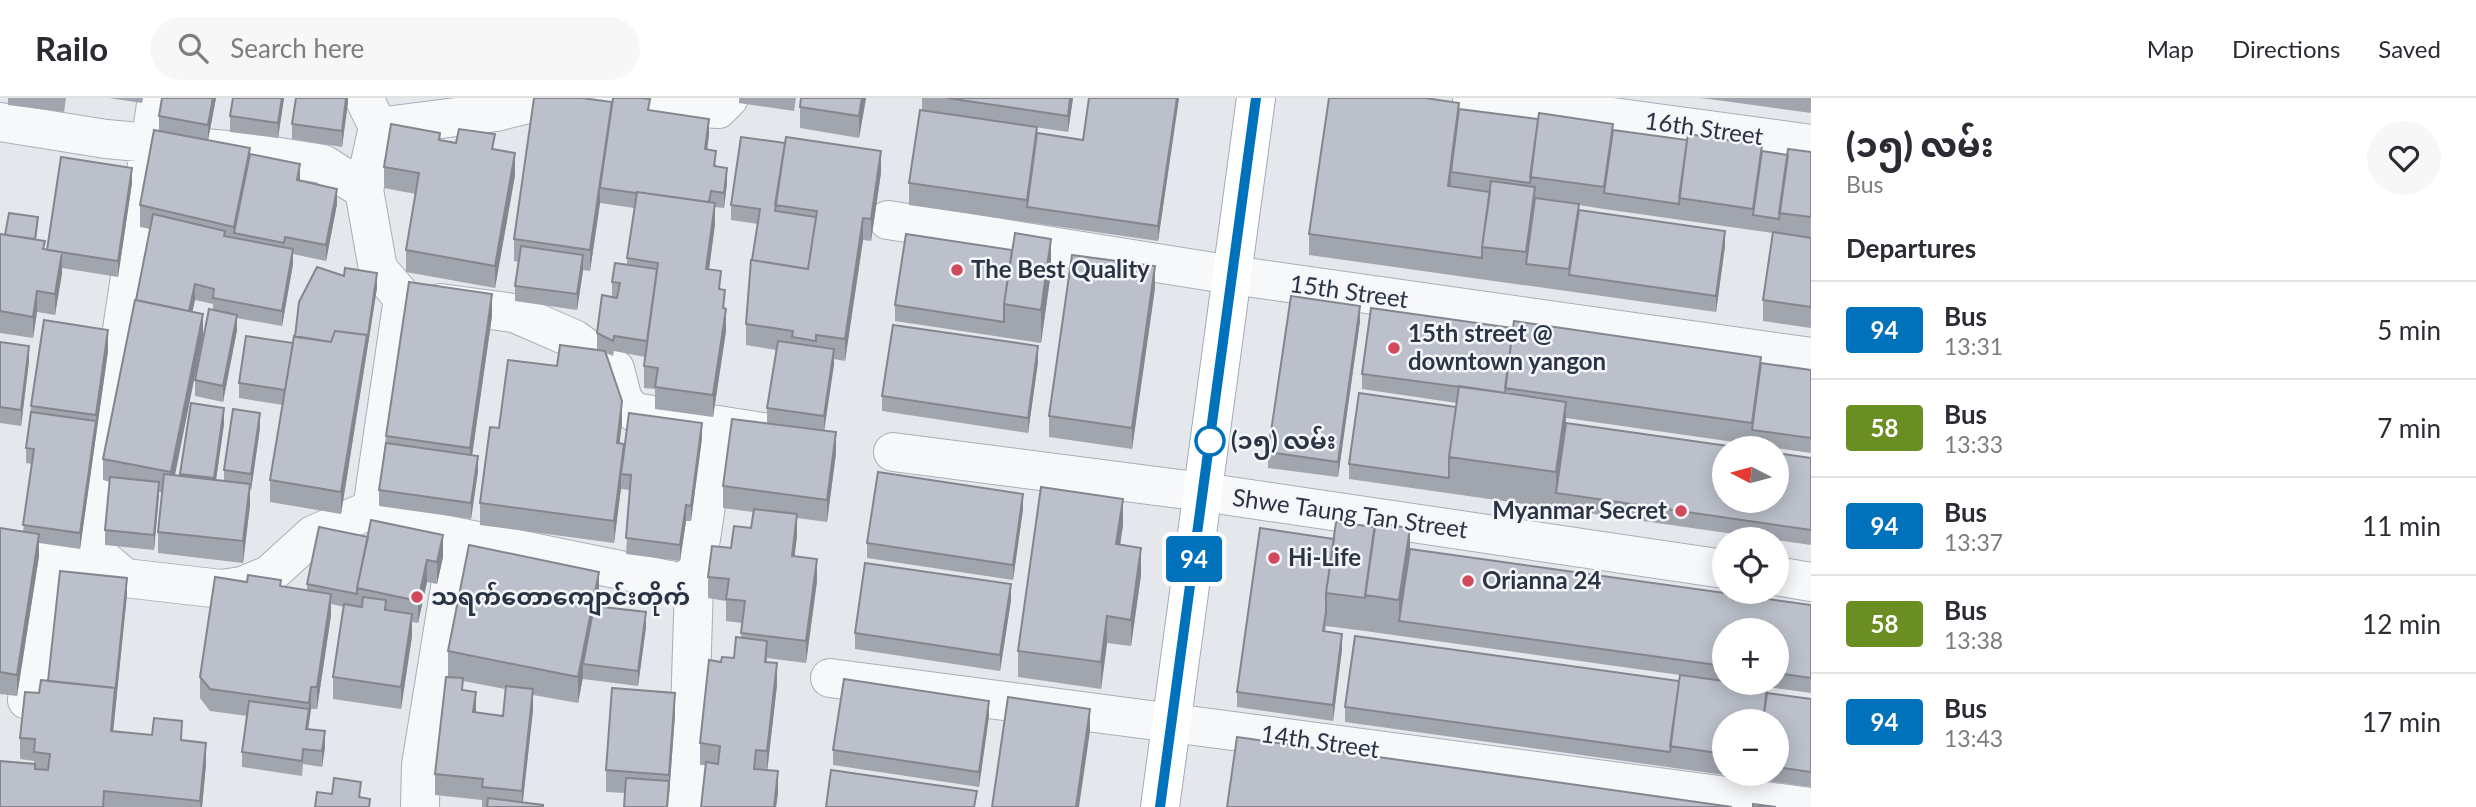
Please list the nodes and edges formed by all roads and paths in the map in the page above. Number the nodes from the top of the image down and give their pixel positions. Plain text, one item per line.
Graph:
1 (157, 98) edge
2 (729, 98) edge
3 (1256, 98) edge
4 (1472, 98) edge
5 (371, 112) edge
6 (0, 122) edge
7 (148, 143) junction
8 (1811, 144) edge
9 (364, 190) junction
10 (888, 220) dead end
11 (1232, 275) junction
12 (403, 298) junction
13 (1811, 357) edge
14 (718, 426) junction
15 (791, 436) edge
16 (893, 452) dead end
17 (1203, 492) junction
18 (372, 509) junction
19 (458, 538) junction
20 (88, 555) junction
21 (1712, 567) edge
22 (1789, 578) edge
23 (1811, 582) edge
24 (694, 585) junction
25 (830, 678) dead end
26 (27, 701) edge
27 (1171, 722) junction
28 (420, 807) edge
29 (687, 807) edge
30 (1160, 807) edge
31 (1810, 807) edge

1 - 7 street
2 - 5 street
3 - 11 main road
4 - 8 street, 16th Street
5 - 9 street
6 - 7 street
7 - 9 street
7 - 20 street
9 - 12 street
10 - 11 street, 15th Street
11 - 13 street, 15th Street
11 - 17 main road
12 - 14 street
12 - 18 street
14 - 15 street
14 - 24 street
16 - 17 street, Shwe Taung Tan Street
17 - 21 street, Shwe Taung Tan Street
17 - 27 main road
18 - 19 street
18 - 20 street
19 - 24 street
19 - 28 street
20 - 26 street
22 - 23 street
24 - 29 street
25 - 27 street, 14th Street
27 - 30 main road
27 - 31 street, 14th Street

